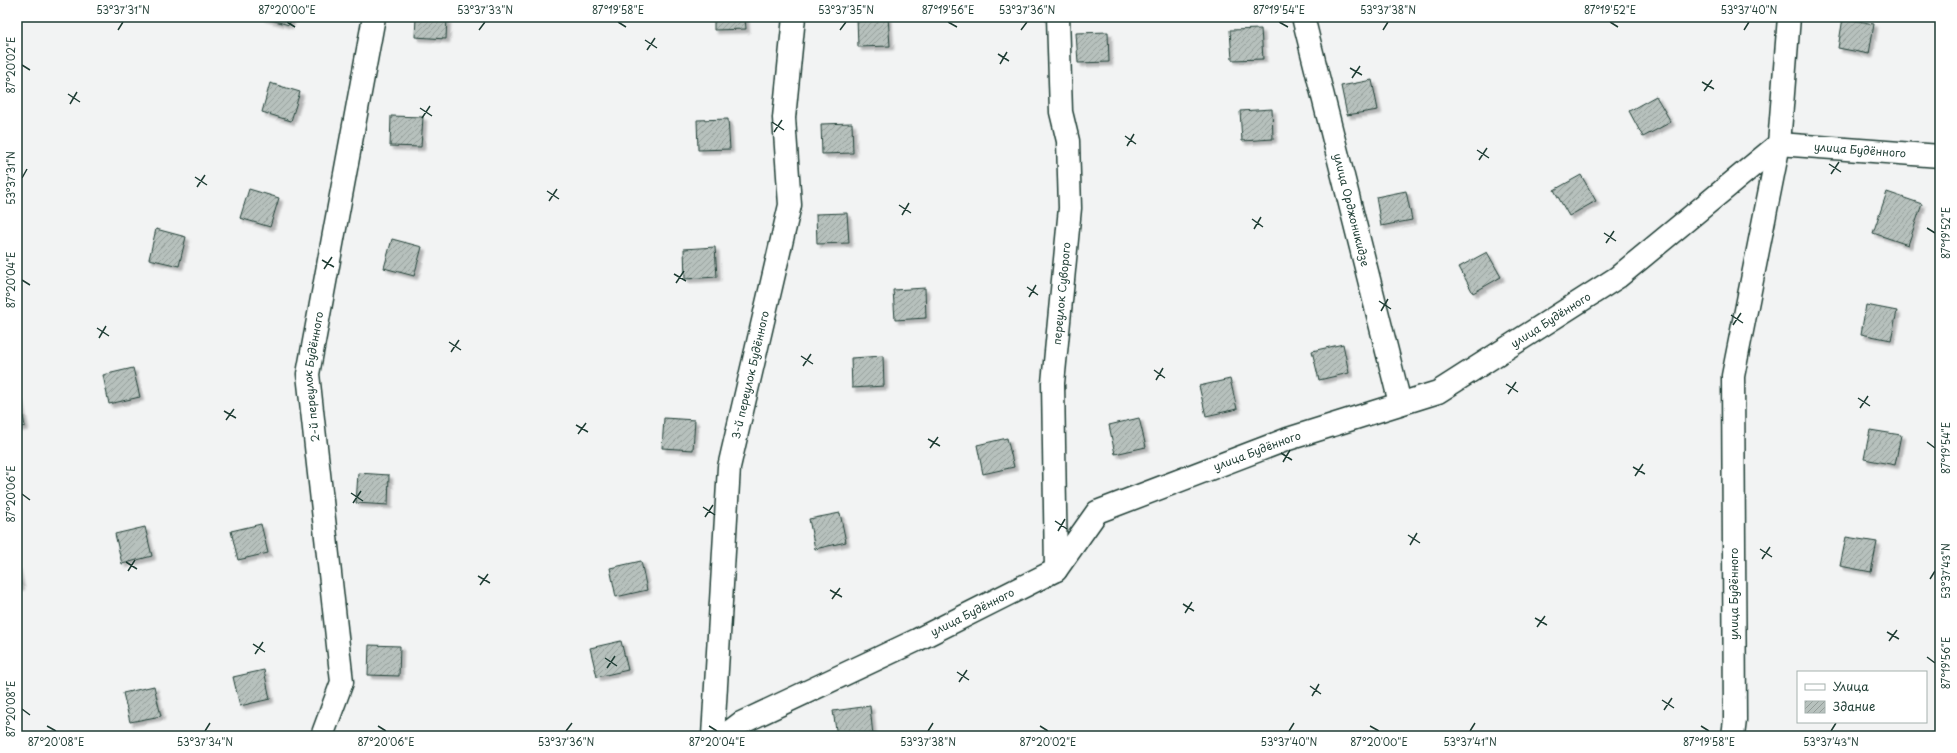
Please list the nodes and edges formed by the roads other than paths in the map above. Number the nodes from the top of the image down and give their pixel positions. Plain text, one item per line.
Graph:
1 (374, 17) edge
2 (794, 17) edge
3 (1058, 17) edge
4 (1303, 17) edge
5 (1789, 17) edge
6 (1779, 144) junction
7 (1940, 156) edge
8 (1400, 403) junction
9 (1056, 570) junction
10 (322, 736) edge
11 (713, 736) edge
12 (724, 736) edge
13 (1733, 736) edge

1 - 10 street, 2-й переулок Будённого
2 - 11 street, 3-й переулок Будённого
3 - 9 street, переулок Суворого
4 - 8 street, улица Орджоникидзе
5 - 6 street
6 - 7 street, улица Будённого
6 - 8 street, улица Будённого
6 - 13 street, улица Будённого
8 - 9 street, улица Будённого
9 - 12 street, улица Будённого

